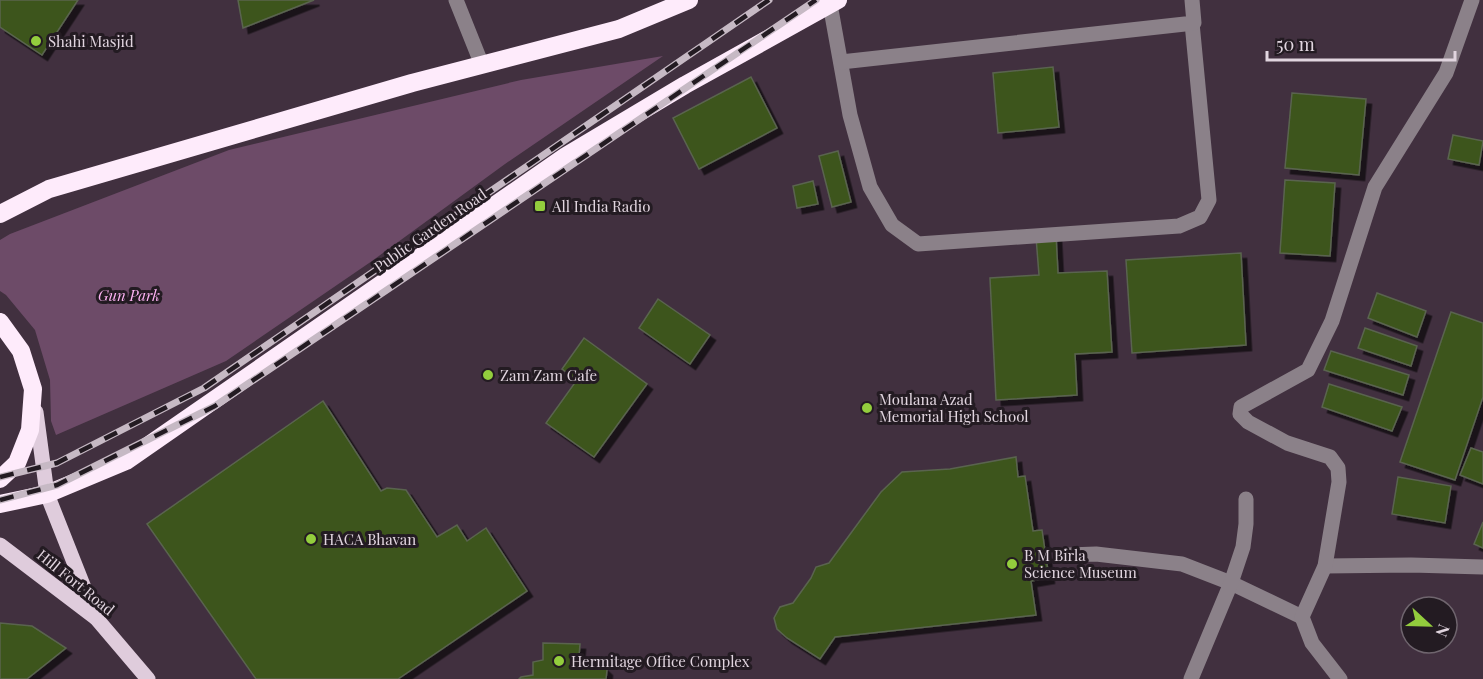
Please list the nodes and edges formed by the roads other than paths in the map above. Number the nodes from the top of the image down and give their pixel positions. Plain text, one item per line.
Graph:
1 (456, 0) edge
2 (688, 0) edge
3 (1192, 0) edge
4 (1472, 0) edge
5 (834, 2) edge
6 (1192, 22) junction
7 (841, 62) junction
8 (482, 65) junction
9 (0, 214) edge
10 (0, 322) edge
11 (33, 389) junction
12 (0, 479) edge
13 (47, 494) junction
14 (1246, 499) dead end
15 (0, 504) edge
16 (0, 545) edge
17 (1069, 555) dead end
18 (1325, 566) junction
19 (1483, 567) edge
20 (1231, 583) junction
21 (1302, 616) junction
22 (96, 618) junction
23 (148, 679) edge
24 (1191, 679) edge
25 (1340, 679) edge

1 - 8 street
2 - 8 highway
3 - 6 street
4 - 18 street
5 - 7 street
5 - 13 highway, Public Garden Road
6 - 7 street
6 - 7 street
8 - 9 highway
10 - 11 highway
11 - 12 highway
11 - 13 main road
13 - 15 highway, Public Garden Road
13 - 22 main road
14 - 20 street
16 - 22 main road, Hill Fort Road
17 - 20 street
18 - 19 street
18 - 21 street
20 - 21 street
20 - 24 street
21 - 25 street
22 - 23 main road, Hill Fort Road

